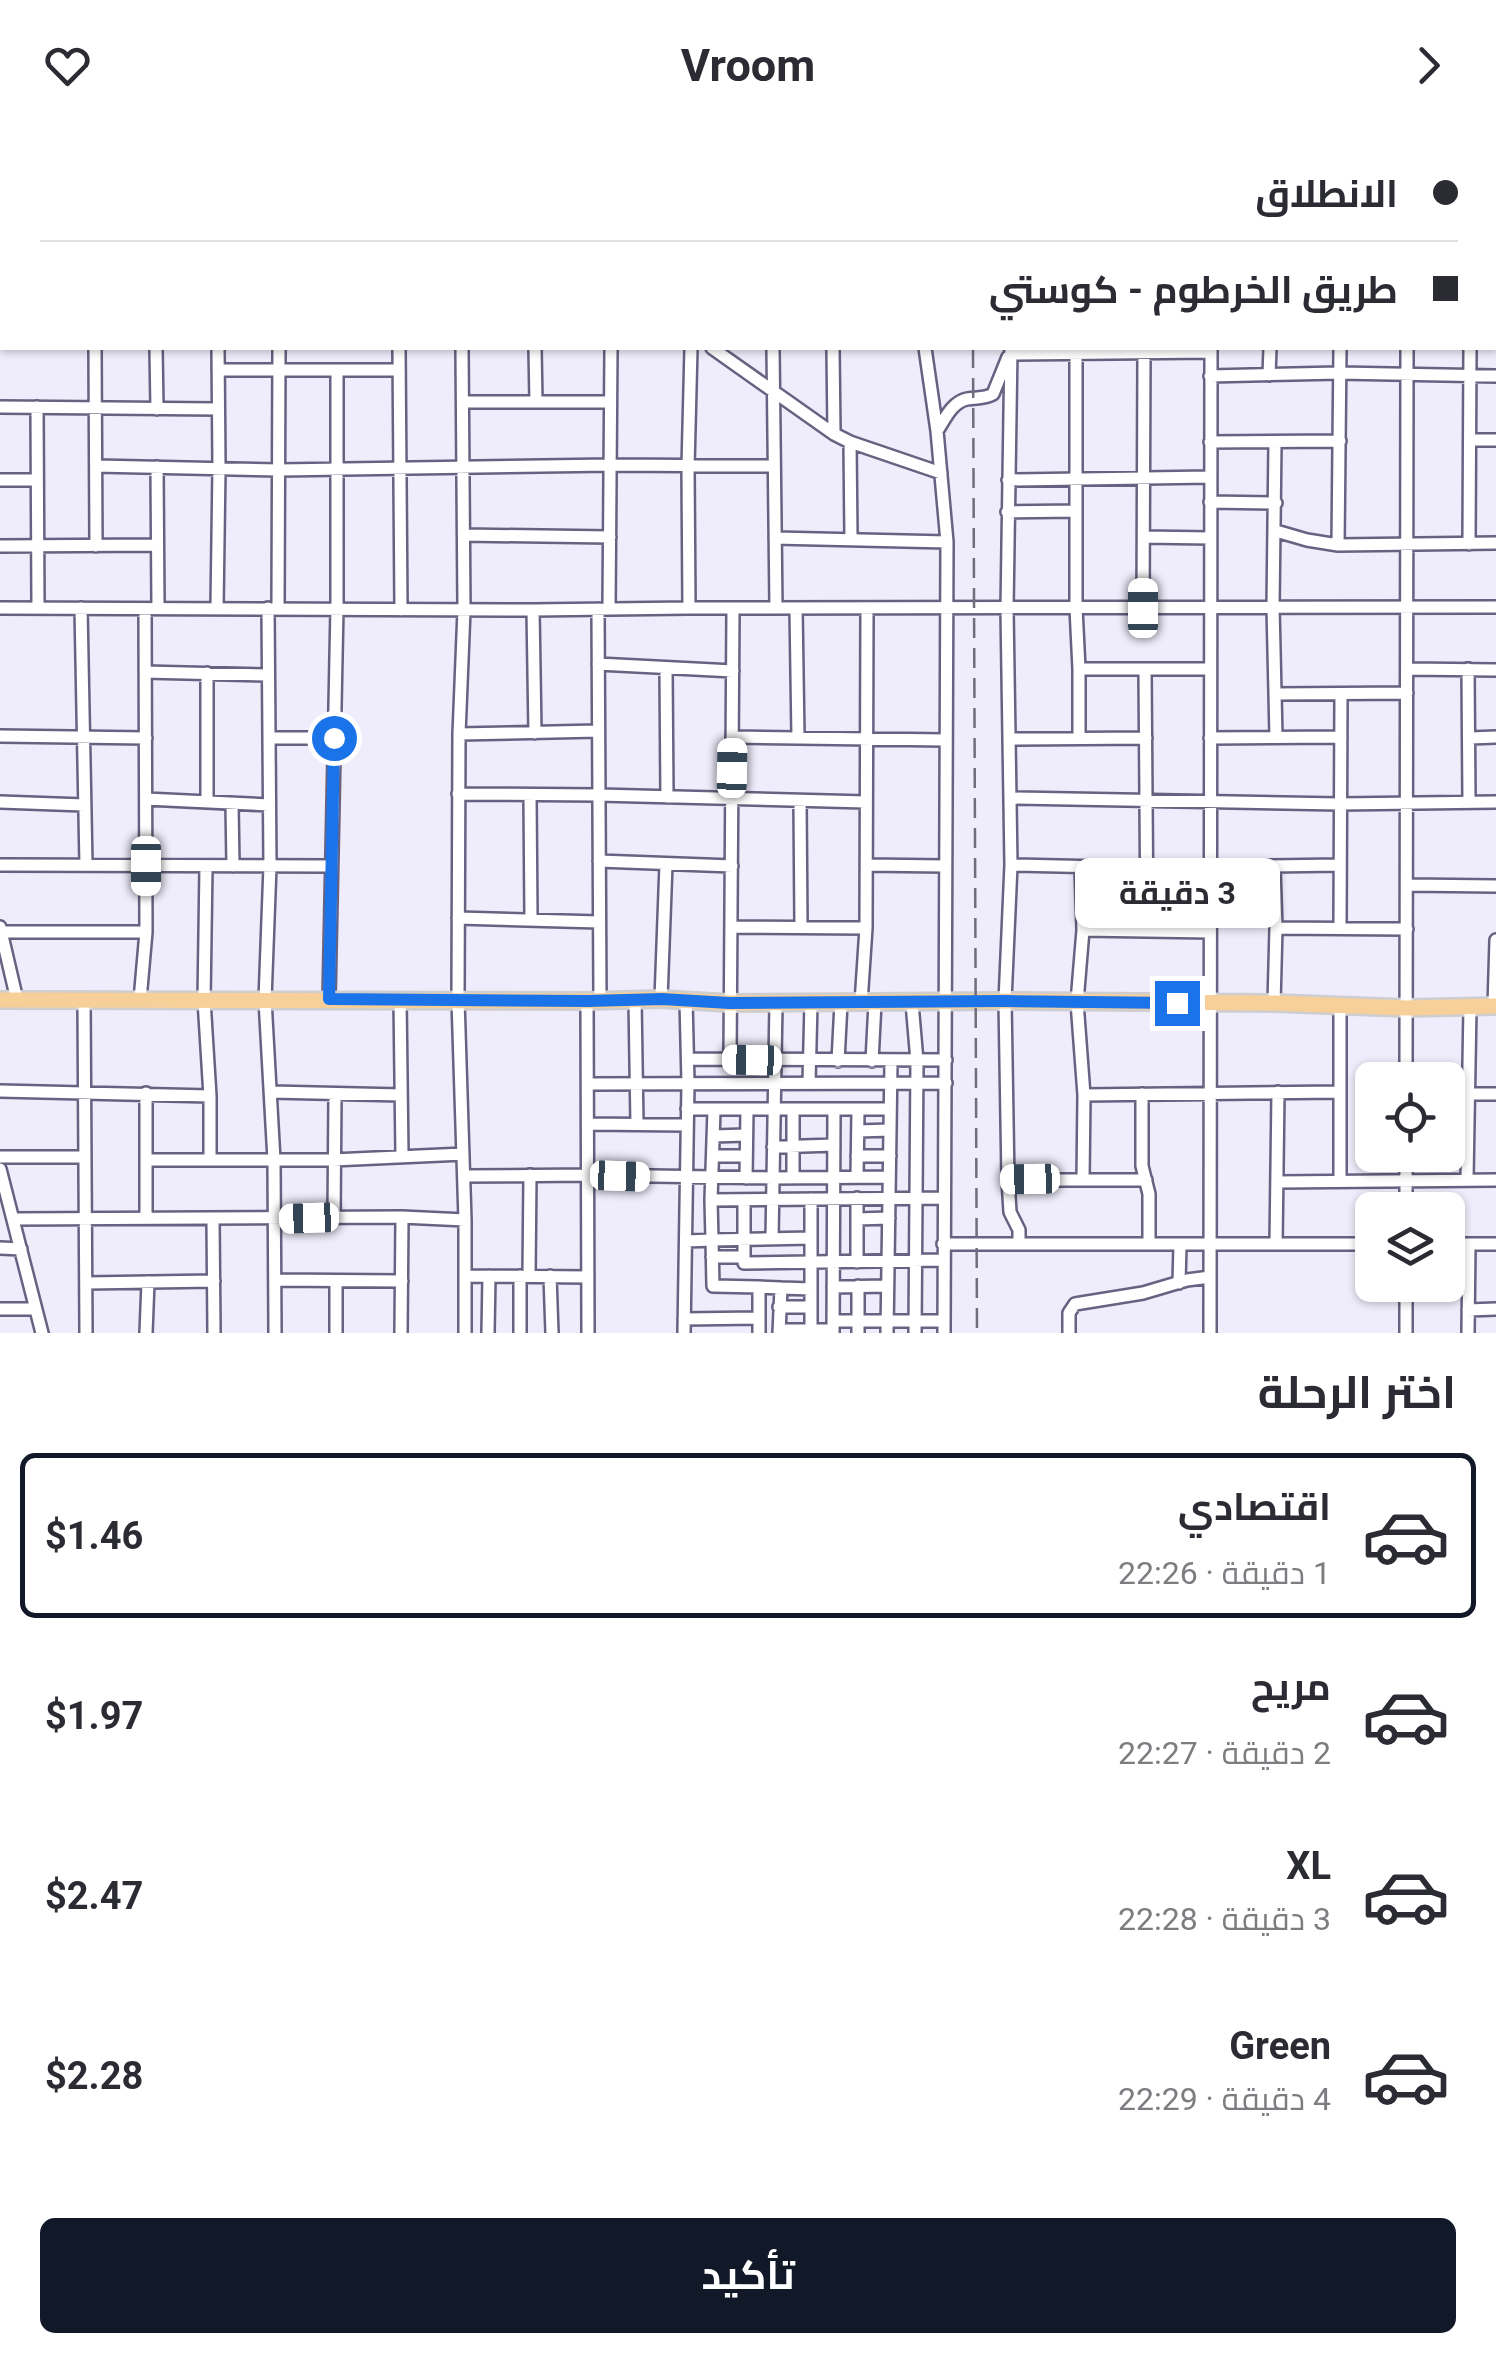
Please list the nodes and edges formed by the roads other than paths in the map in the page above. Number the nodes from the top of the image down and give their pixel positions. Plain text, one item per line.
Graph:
1 (95, 350) edge
2 (156, 350) edge
3 (218, 350) edge
4 (279, 350) edge
5 (399, 350) edge
6 (462, 350) edge
7 (536, 350) edge
8 (611, 350) edge
9 (692, 350) edge
10 (715, 350) edge
11 (773, 350) edge
12 (833, 350) edge
13 (926, 350) edge
14 (1210, 350) edge
15 (1270, 350) edge
16 (1340, 350) edge
17 (1407, 350) edge
18 (1470, 350) edge
19 (1011, 351) edge
20 (1076, 352) junction
21 (1144, 353) junction
22 (218, 370) junction
23 (279, 370) junction
24 (399, 370) junction
25 (337, 371) junction
26 (1339, 373) junction
27 (1270, 375) junction
28 (1407, 375) junction
29 (1210, 376) junction
30 (1496, 376) edge
31 (1470, 377) junction
32 (772, 390) junction
33 (463, 402) junction
34 (536, 402) junction
35 (610, 402) junction
36 (0, 407) edge
37 (37, 407) junction
38 (96, 408) junction
39 (218, 408) junction
40 (157, 409) junction
41 (937, 431) junction
42 (834, 434) junction
43 (1471, 440) junction
44 (1496, 440) edge
45 (1340, 441) junction
46 (850, 442) junction
47 (1210, 442) junction
48 (1275, 442) junction
49 (610, 465) junction
50 (96, 466) junction
51 (688, 466) junction
52 (774, 466) junction
53 (157, 467) junction
54 (219, 468) junction
55 (400, 468) junction
56 (464, 468) junction
57 (337, 469) junction
58 (279, 470) junction
59 (942, 473) junction
60 (1144, 478) junction
61 (1210, 478) junction
62 (1076, 479) junction
63 (0, 480) edge
64 (36, 480) junction
65 (1008, 480) junction
66 (1210, 502) junction
67 (1276, 503) junction
68 (1076, 511) junction
69 (1008, 512) junction
70 (1276, 531) junction
71 (464, 535) junction
72 (1144, 537) junction
73 (610, 538) junction
74 (775, 538) junction
75 (1210, 538) junction
76 (850, 540) junction
77 (947, 542) junction
78 (1496, 543) edge
79 (1407, 544) junction
80 (1469, 544) junction
81 (36, 545) junction
82 (1338, 545) junction
83 (0, 546) edge
84 (96, 546) junction
85 (157, 546) junction
86 (1210, 607) junction
87 (1496, 607) edge
88 (0, 608) edge
89 (38, 608) junction
90 (81, 608) junction
91 (217, 608) junction
92 (273, 608) junction
93 (337, 608) junction
94 (689, 608) junction
95 (776, 608) junction
96 (796, 608) junction
97 (867, 608) junction
98 (1076, 608) junction
99 (1143, 608) junction
100 (1273, 608) junction
101 (1407, 608) junction
102 (151, 609) junction
103 (604, 609) junction
104 (732, 609) junction
105 (946, 609) junction
106 (1007, 609) junction
107 (401, 610) junction
108 (464, 610) junction
109 (533, 610) junction
110 (598, 664) junction
111 (666, 668) junction
112 (1210, 668) junction
113 (1079, 669) junction
114 (1407, 669) junction
115 (1145, 670) junction
116 (1468, 670) junction
117 (1496, 670) edge
118 (733, 671) junction
119 (145, 672) junction
120 (206, 673) junction
121 (268, 674) junction
122 (1407, 693) junction
123 (1275, 694) junction
124 (1341, 694) junction
125 (598, 731) junction
126 (535, 733) junction
127 (459, 734) junction
128 (0, 736) edge
129 (82, 737) junction
130 (732, 737) junction
131 (1276, 737) junction
132 (146, 738) junction
133 (269, 738) junction
134 (334, 738) junction
135 (798, 738) junction
136 (1079, 738) junction
137 (1146, 738) junction
138 (1210, 738) junction
139 (1340, 738) junction
140 (1470, 738) junction
141 (1496, 738) edge
142 (866, 739) junction
143 (945, 740) junction
144 (1009, 740) junction
145 (458, 794) junction
146 (530, 795) junction
147 (599, 795) junction
148 (667, 797) junction
149 (1011, 798) junction
150 (146, 799) junction
151 (732, 799) junction
152 (1146, 799) junction
153 (800, 801) junction
154 (0, 802) edge
155 (208, 802) junction
156 (866, 802) junction
157 (1210, 802) junction
158 (1469, 802) junction
159 (1496, 802) edge
160 (232, 804) junction
161 (1340, 804) junction
162 (1407, 804) junction
163 (84, 806) junction
164 (268, 806) junction
165 (599, 861) junction
166 (666, 864) junction
167 (0, 865) edge
168 (86, 865) junction
169 (866, 865) junction
170 (1340, 865) junction
171 (146, 866) junction
172 (233, 866) junction
173 (270, 866) junction
174 (331, 866) junction
175 (732, 866) junction
176 (946, 866) junction
177 (1011, 866) junction
178 (206, 867) junction
179 (1210, 867) junction
180 (1081, 868) junction
181 (1146, 868) junction
182 (1274, 868) junction
183 (1407, 885) junction
184 (1496, 886) edge
185 (458, 918) junction
186 (531, 920) junction
187 (599, 922) junction
188 (732, 926) junction
189 (800, 927) junction
190 (866, 928) junction
191 (1276, 928) junction
192 (1340, 928) junction
193 (1, 929) edge
194 (1147, 929) junction
195 (1407, 929) junction
196 (1083, 930) junction
197 (146, 932) junction
198 (1210, 932) junction
199 (1496, 940) edge
200 (329, 999) junction
201 (400, 999) junction
202 (662, 999) junction
203 (0, 1000) edge
204 (18, 1000) junction
205 (84, 1000) junction
206 (140, 1000) junction
207 (204, 1000) junction
208 (265, 1000) junction
209 (458, 1000) junction
210 (635, 1000) junction
211 (686, 1000) junction
212 (594, 1001) junction
213 (1005, 1001) junction
214 (1077, 1002) junction
215 (729, 1003) junction
216 (776, 1003) junction
217 (811, 1003) junction
218 (841, 1003) junction
219 (868, 1003) junction
220 (912, 1003) junction
221 (944, 1003) junction
222 (1210, 1003) junction
223 (1274, 1003) junction
224 (1340, 1006) junction
225 (1470, 1006) junction
226 (1495, 1006) edge
227 (1407, 1008) junction
228 (688, 1059) junction
229 (730, 1060) junction
230 (775, 1060) junction
231 (946, 1060) junction
232 (809, 1061) junction
233 (838, 1061) junction
234 (872, 1061) junction
235 (917, 1061) junction
236 (891, 1062) junction
237 (1406, 1062) edge
238 (688, 1083) junction
239 (775, 1083) junction
240 (588, 1084) junction
241 (637, 1084) junction
242 (809, 1084) junction
243 (891, 1084) junction
244 (916, 1084) junction
245 (946, 1084) junction
246 (0, 1091) edge
247 (84, 1092) junction
248 (272, 1092) junction
249 (1278, 1092) junction
250 (1340, 1092) junction
251 (146, 1093) junction
252 (1210, 1093) junction
253 (335, 1094) junction
254 (1142, 1094) junction
255 (1468, 1094) junction
256 (1496, 1094) edge
257 (400, 1095) junction
258 (1084, 1095) junction
259 (210, 1096) junction
260 (687, 1109) junction
261 (890, 1109) junction
262 (714, 1110) junction
263 (747, 1110) junction
264 (774, 1110) junction
265 (793, 1110) junction
266 (834, 1110) junction
267 (858, 1110) junction
268 (588, 1124) junction
269 (637, 1124) junction
270 (687, 1125) junction
271 (890, 1130) junction
272 (858, 1131) junction
273 (746, 1135) junction
274 (686, 1145) junction
275 (834, 1145) junction
276 (713, 1146) junction
277 (774, 1146) junction
278 (793, 1146) junction
279 (463, 1154) junction
280 (402, 1156) junction
281 (746, 1156) junction
282 (857, 1156) junction
283 (890, 1156) junction
284 (0, 1157) edge
285 (85, 1158) junction
286 (146, 1160) junction
287 (210, 1160) junction
288 (274, 1160) junction
289 (334, 1160) junction
290 (0, 1169) edge
291 (1406, 1172) edge
292 (588, 1174) junction
293 (530, 1175) junction
294 (464, 1176) junction
295 (889, 1176) junction
296 (834, 1177) junction
297 (857, 1177) junction
298 (686, 1178) junction
299 (712, 1178) junction
300 (746, 1178) junction
301 (774, 1178) junction
302 (793, 1178) junction
303 (1467, 1179) junction
304 (1008, 1180) junction
305 (1083, 1180) junction
306 (1146, 1180) junction
307 (1496, 1180) edge
308 (1340, 1181) junction
309 (1406, 1181) junction
310 (1277, 1182) junction
311 (1406, 1192) edge
312 (858, 1198) junction
313 (889, 1198) junction
314 (916, 1198) junction
315 (943, 1198) junction
316 (811, 1199) junction
317 (712, 1200) junction
318 (773, 1200) junction
319 (834, 1200) junction
320 (744, 1201) junction
321 (146, 1218) junction
322 (334, 1218) junction
323 (402, 1218) junction
324 (889, 1218) junction
325 (13, 1219) junction
326 (85, 1219) junction
327 (214, 1219) junction
328 (274, 1219) junction
329 (857, 1219) junction
330 (464, 1220) junction
331 (811, 1238) junction
332 (772, 1239) junction
333 (712, 1240) junction
334 (744, 1240) junction
335 (686, 1242) junction
336 (943, 1244) junction
337 (1019, 1244) junction
338 (1149, 1244) junction
339 (1180, 1244) junction
340 (1210, 1244) junction
341 (1276, 1244) junction
342 (1355, 1244) edge
343 (1465, 1244) edge
344 (1469, 1244) junction
345 (1496, 1244) edge
346 (0, 1248) edge
347 (21, 1249) junction
348 (744, 1260) junction
349 (944, 1260) junction
350 (916, 1261) junction
351 (857, 1262) junction
352 (888, 1262) junction
353 (713, 1263) junction
354 (811, 1263) junction
355 (834, 1263) junction
356 (685, 1269) junction
357 (465, 1276) junction
358 (488, 1276) junction
359 (524, 1276) junction
360 (550, 1276) junction
361 (588, 1276) junction
362 (1210, 1277) junction
363 (275, 1280) junction
364 (214, 1281) junction
365 (402, 1281) junction
366 (148, 1282) junction
367 (336, 1282) junction
368 (86, 1283) junction
369 (1180, 1283) junction
370 (858, 1286) junction
371 (888, 1286) junction
372 (744, 1287) junction
373 (834, 1287) junction
374 (760, 1288) junction
375 (781, 1288) junction
376 (811, 1289) junction
377 (1406, 1302) edge
378 (780, 1307) junction
379 (812, 1307) junction
380 (0, 1309) edge
381 (36, 1309) junction
382 (1496, 1309) edge
383 (1468, 1310) junction
384 (465, 1311) junction
385 (488, 1312) junction
386 (759, 1318) junction
387 (684, 1319) junction
388 (712, 1319) junction
389 (858, 1327) edge
390 (887, 1327) edge
391 (915, 1327) edge
392 (944, 1327) edge
393 (833, 1328) edge
394 (779, 1332) edge
395 (812, 1332) edge
396 (42, 1333) edge
397 (86, 1333) edge
398 (146, 1333) edge
399 (214, 1333) edge
400 (275, 1333) edge
401 (336, 1333) edge
402 (401, 1333) edge
403 (464, 1333) edge
404 (488, 1333) edge
405 (520, 1333) edge
406 (552, 1333) edge
407 (588, 1333) edge
408 (684, 1333) edge
409 (712, 1333) edge
410 (759, 1333) edge
411 (1069, 1333) edge
412 (1210, 1333) edge
413 (1406, 1333) edge
414 (1468, 1333) edge

1 - 38 street
2 - 40 street
3 - 22 street
4 - 23 street
5 - 24 street
6 - 33 street
7 - 34 street
8 - 35 street
9 - 51 street
10 - 32 street
11 - 32 street
12 - 42 street
13 - 41 street
14 - 21 street
14 - 29 street
15 - 27 street
16 - 26 street
17 - 28 street
18 - 31 street
19 - 20 street
19 - 41 street
19 - 65 street
20 - 21 street
20 - 62 street
21 - 60 street
22 - 23 street
22 - 39 street
23 - 25 street
23 - 58 street
24 - 25 street
24 - 55 street
25 - 57 street
26 - 27 street
26 - 28 street
26 - 45 street
27 - 29 street
28 - 31 street
28 - 79 street
29 - 47 street
30 - 31 street
31 - 43 street
32 - 42 street
32 - 52 street
33 - 34 street
33 - 56 street
34 - 35 street
35 - 49 street
36 - 37 street
37 - 38 street
37 - 64 street
38 - 40 street
38 - 50 street
39 - 40 street
39 - 54 street
41 - 59 street
42 - 46 street
43 - 44 street
43 - 80 street
45 - 48 street
45 - 82 street
46 - 59 street
46 - 76 street
47 - 48 street
47 - 61 street
48 - 67 street
49 - 51 street
49 - 56 street
49 - 73 street
50 - 53 street
50 - 84 street
51 - 52 street
51 - 94 street
52 - 74 street
53 - 54 street
53 - 85 street
54 - 58 street
54 - 91 street
55 - 56 street
55 - 57 street
55 - 107 street
56 - 71 street
57 - 58 street
57 - 93 street
58 - 92 street
59 - 77 street
60 - 61 street
60 - 62 street
60 - 72 street
61 - 66 street
62 - 65 street
62 - 68 street
63 - 64 street
64 - 81 street
65 - 69 street
66 - 67 street
66 - 75 street
67 - 70 street
68 - 69 street
68 - 98 street
69 - 106 street
70 - 82 street
70 - 100 street
71 - 73 street
71 - 108 street
72 - 75 street
72 - 99 street
73 - 103 street
74 - 76 street
74 - 95 street
75 - 86 street
76 - 77 street
77 - 105 street
78 - 80 street
79 - 80 street
79 - 82 street
79 - 101 street
81 - 83 street
81 - 84 street
81 - 89 street
84 - 85 street
85 - 102 street
86 - 99 street
86 - 100 street
86 - 112 street
87 - 101 street
88 - 89 street
89 - 90 street
90 - 102 street
90 - 129 street
91 - 92 street
91 - 102 street
92 - 93 street
92 - 121 street
93 - 107 street
93 - 134 street
94 - 103 street
94 - 104 street
95 - 96 street
95 - 104 street
96 - 97 street
96 - 135 street
97 - 105 street
97 - 142 street
98 - 99 street
98 - 106 street
98 - 113 street
100 - 101 street
100 - 123 street
101 - 114 street
102 - 119 street
103 - 109 street
103 - 110 street
104 - 118 street
105 - 106 street
105 - 143 street
106 - 144 street
107 - 108 street
108 - 109 street
108 - 127 street
109 - 126 street
110 - 111 street
110 - 125 street
111 - 118 street
111 - 148 street
112 - 115 street
112 - 138 street
113 - 115 street
113 - 136 street
114 - 116 street
114 - 122 street
115 - 137 street
116 - 117 street
116 - 140 street
118 - 130 street
119 - 120 street
119 - 132 street
120 - 121 street
120 - 155 street
121 - 133 street
122 - 124 street
122 - 162 street
123 - 124 street
123 - 131 street
124 - 139 street
125 - 126 street
125 - 147 street
126 - 127 street
127 - 145 street
128 - 129 street
129 - 132 street
129 - 163 street
130 - 135 street
130 - 151 street
131 - 138 street
131 - 139 street
132 - 150 street
133 - 134 street
133 - 164 street
134 - 174 street
135 - 142 street
136 - 137 street
136 - 144 street
137 - 152 street
138 - 157 street
139 - 161 street
140 - 141 street
140 - 158 street
142 - 143 street
142 - 156 street
143 - 176 street
144 - 149 street
145 - 146 street
145 - 185 street
146 - 147 street
146 - 186 street
147 - 148 street
147 - 165 street
148 - 151 street
149 - 152 street
149 - 177 street
150 - 155 street
150 - 171 street
151 - 153 street
151 - 175 street
152 - 157 street
152 - 181 street
153 - 156 street
153 - 189 street
154 - 163 street
155 - 160 street
156 - 169 street
157 - 161 street
157 - 179 street
158 - 159 street
158 - 162 street
160 - 164 street
160 - 172 street
161 - 162 street
161 - 170 street
162 - 183 street
163 - 168 street
164 - 173 street
165 - 166 street
165 - 187 street
166 - 175 street
166 - 202 street
167 - 168 street
168 - 171 street
169 - 176 street
169 - 190 street
170 - 182 street
170 - 192 street
171 - 178 street
171 - 197 street
172 - 173 street
172 - 178 street
173 - 174 street
173 - 208 street
174 - 200 street
175 - 188 street
176 - 221 street
177 - 180 street
177 - 213 street
178 - 207 street
179 - 182 street
179 - 198 street
180 - 181 street
180 - 196 street
181 - 194 street
182 - 191 street
183 - 184 street
183 - 195 street
185 - 186 street
185 - 209 street
186 - 187 street
187 - 212 street
188 - 189 street
188 - 215 street
189 - 190 street
190 - 219 street
191 - 192 street
191 - 223 street
192 - 195 street
193 - 197 street
193 - 204 street
194 - 196 street
194 - 198 street
195 - 227 street
196 - 214 street
197 - 206 street
198 - 222 street
199 - 226 street
200 - 201 highway
200 - 208 highway
201 - 209 highway
201 - 257 street
202 - 210 highway
202 - 211 highway
203 - 204 highway
204 - 205 highway
205 - 206 highway
205 - 247 street
206 - 207 highway
207 - 208 highway
207 - 259 street
208 - 248 street
209 - 212 highway
209 - 279 street
210 - 212 highway
210 - 241 street
211 - 215 highway
211 - 228 street
212 - 240 street
213 - 214 highway
213 - 221 highway
213 - 304 street
214 - 222 highway
214 - 258 street
215 - 216 highway
215 - 229 street
216 - 217 highway
216 - 230 street
217 - 218 highway
217 - 232 street
218 - 219 highway
218 - 233 street
219 - 220 highway
219 - 234 street
220 - 221 highway
220 - 235 street
221 - 231 street
222 - 223 highway
222 - 252 street
223 - 224 highway
224 - 227 highway
224 - 250 street
225 - 226 highway
225 - 227 highway
225 - 255 street
227 - 237 street
228 - 229 street
228 - 238 street
229 - 230 street
230 - 232 street
230 - 239 street
231 - 235 street
231 - 245 street
232 - 233 street
232 - 242 street
233 - 234 street
234 - 236 street
235 - 236 street
235 - 244 street
236 - 243 street
238 - 239 street
238 - 241 street
238 - 260 street
239 - 242 street
239 - 264 street
240 - 241 street
240 - 268 street
241 - 269 street
242 - 243 street
243 - 244 street
243 - 261 street
244 - 245 street
244 - 314 street
245 - 315 street
246 - 247 street
247 - 251 street
247 - 285 street
248 - 253 street
248 - 288 street
249 - 250 street
249 - 252 street
249 - 310 street
250 - 308 street
251 - 259 street
251 - 286 street
252 - 254 street
252 - 340 street
253 - 257 street
253 - 289 street
254 - 258 street
254 - 306 street
255 - 256 street
255 - 303 street
257 - 280 street
258 - 305 street
259 - 287 street
260 - 262 street
260 - 270 street
261 - 267 street
261 - 271 street
262 - 263 street
262 - 276 street
263 - 264 street
263 - 273 street
264 - 265 street
264 - 277 street
265 - 266 street
265 - 278 street
266 - 267 street
266 - 275 street
267 - 272 street
268 - 269 street
268 - 292 street
269 - 270 street
270 - 274 street
271 - 272 street
271 - 283 street
272 - 282 street
273 - 276 street
273 - 281 street
274 - 276 street
274 - 298 street
275 - 278 street
275 - 296 street
276 - 281 street
276 - 299 street
277 - 278 street
277 - 301 street
278 - 302 street
279 - 280 street
279 - 294 street
280 - 289 street
281 - 300 street
282 - 283 street
282 - 297 street
283 - 295 street
284 - 285 street
285 - 326 street
286 - 287 street
286 - 321 street
287 - 288 street
288 - 289 street
288 - 328 street
289 - 322 street
290 - 325 street
291 - 309 street
292 - 293 street
292 - 298 street
292 - 361 street
293 - 294 street
293 - 359 street
294 - 330 street
295 - 297 street
295 - 313 street
296 - 297 street
296 - 302 street
296 - 319 street
298 - 299 street
298 - 335 street
299 - 300 street
299 - 317 street
300 - 301 street
301 - 302 street
301 - 318 street
303 - 307 street
303 - 309 street
304 - 305 street
304 - 337 street
305 - 306 street
306 - 338 street
308 - 309 street
308 - 310 street
309 - 311 street
310 - 341 street
312 - 313 street
312 - 319 street
312 - 329 street
313 - 314 street
313 - 324 street
314 - 315 street
314 - 350 street
315 - 336 street
316 - 318 street
316 - 319 street
316 - 331 street
317 - 320 street
317 - 333 street
318 - 320 street
318 - 332 street
319 - 355 street
320 - 334 street
321 - 326 street
321 - 327 street
322 - 323 street
322 - 328 street
323 - 330 street
323 - 365 street
324 - 329 street
324 - 352 street
325 - 326 street
325 - 347 street
326 - 368 street
327 - 328 street
327 - 364 street
328 - 363 street
329 - 351 street
330 - 357 street
331 - 332 street
331 - 354 street
332 - 334 street
333 - 334 street
333 - 335 street
333 - 353 street
334 - 348 street
335 - 356 street
336 - 337 street
336 - 349 street
337 - 338 street
338 - 339 street
339 - 340 street
339 - 369 street
340 - 341 street
340 - 362 street
341 - 342 street
343 - 344 street
344 - 345 street
344 - 383 street
346 - 347 street
347 - 381 street
348 - 353 street
348 - 354 street
348 - 372 street
349 - 350 street
349 - 392 street
350 - 352 street
350 - 391 street
351 - 352 street
351 - 355 street
352 - 371 street
353 - 356 street
353 - 372 street
354 - 355 street
354 - 376 street
355 - 373 street
356 - 387 street
357 - 358 street
357 - 384 street
358 - 359 street
358 - 385 street
359 - 360 street
359 - 405 street
360 - 361 street
360 - 406 street
361 - 407 street
362 - 369 street
362 - 412 street
363 - 367 street
363 - 400 street
364 - 366 street
364 - 399 street
365 - 367 street
365 - 402 street
366 - 368 street
366 - 398 street
367 - 401 street
368 - 397 street
369 - 411 street
370 - 371 street
370 - 373 street
370 - 389 street
371 - 390 street
372 - 374 street
373 - 393 street
374 - 375 street
374 - 386 street
375 - 376 street
375 - 378 street
376 - 379 street
377 - 413 street
378 - 379 street
378 - 394 street
379 - 395 street
380 - 381 street
381 - 396 street
382 - 383 street
383 - 414 street
384 - 385 street
384 - 403 street
385 - 404 street
386 - 388 street
386 - 410 street
387 - 388 street
387 - 408 street
388 - 409 street
389 - 390 street
389 - 393 street
390 - 391 street
391 - 392 street
393 - 395 street
394 - 395 street

